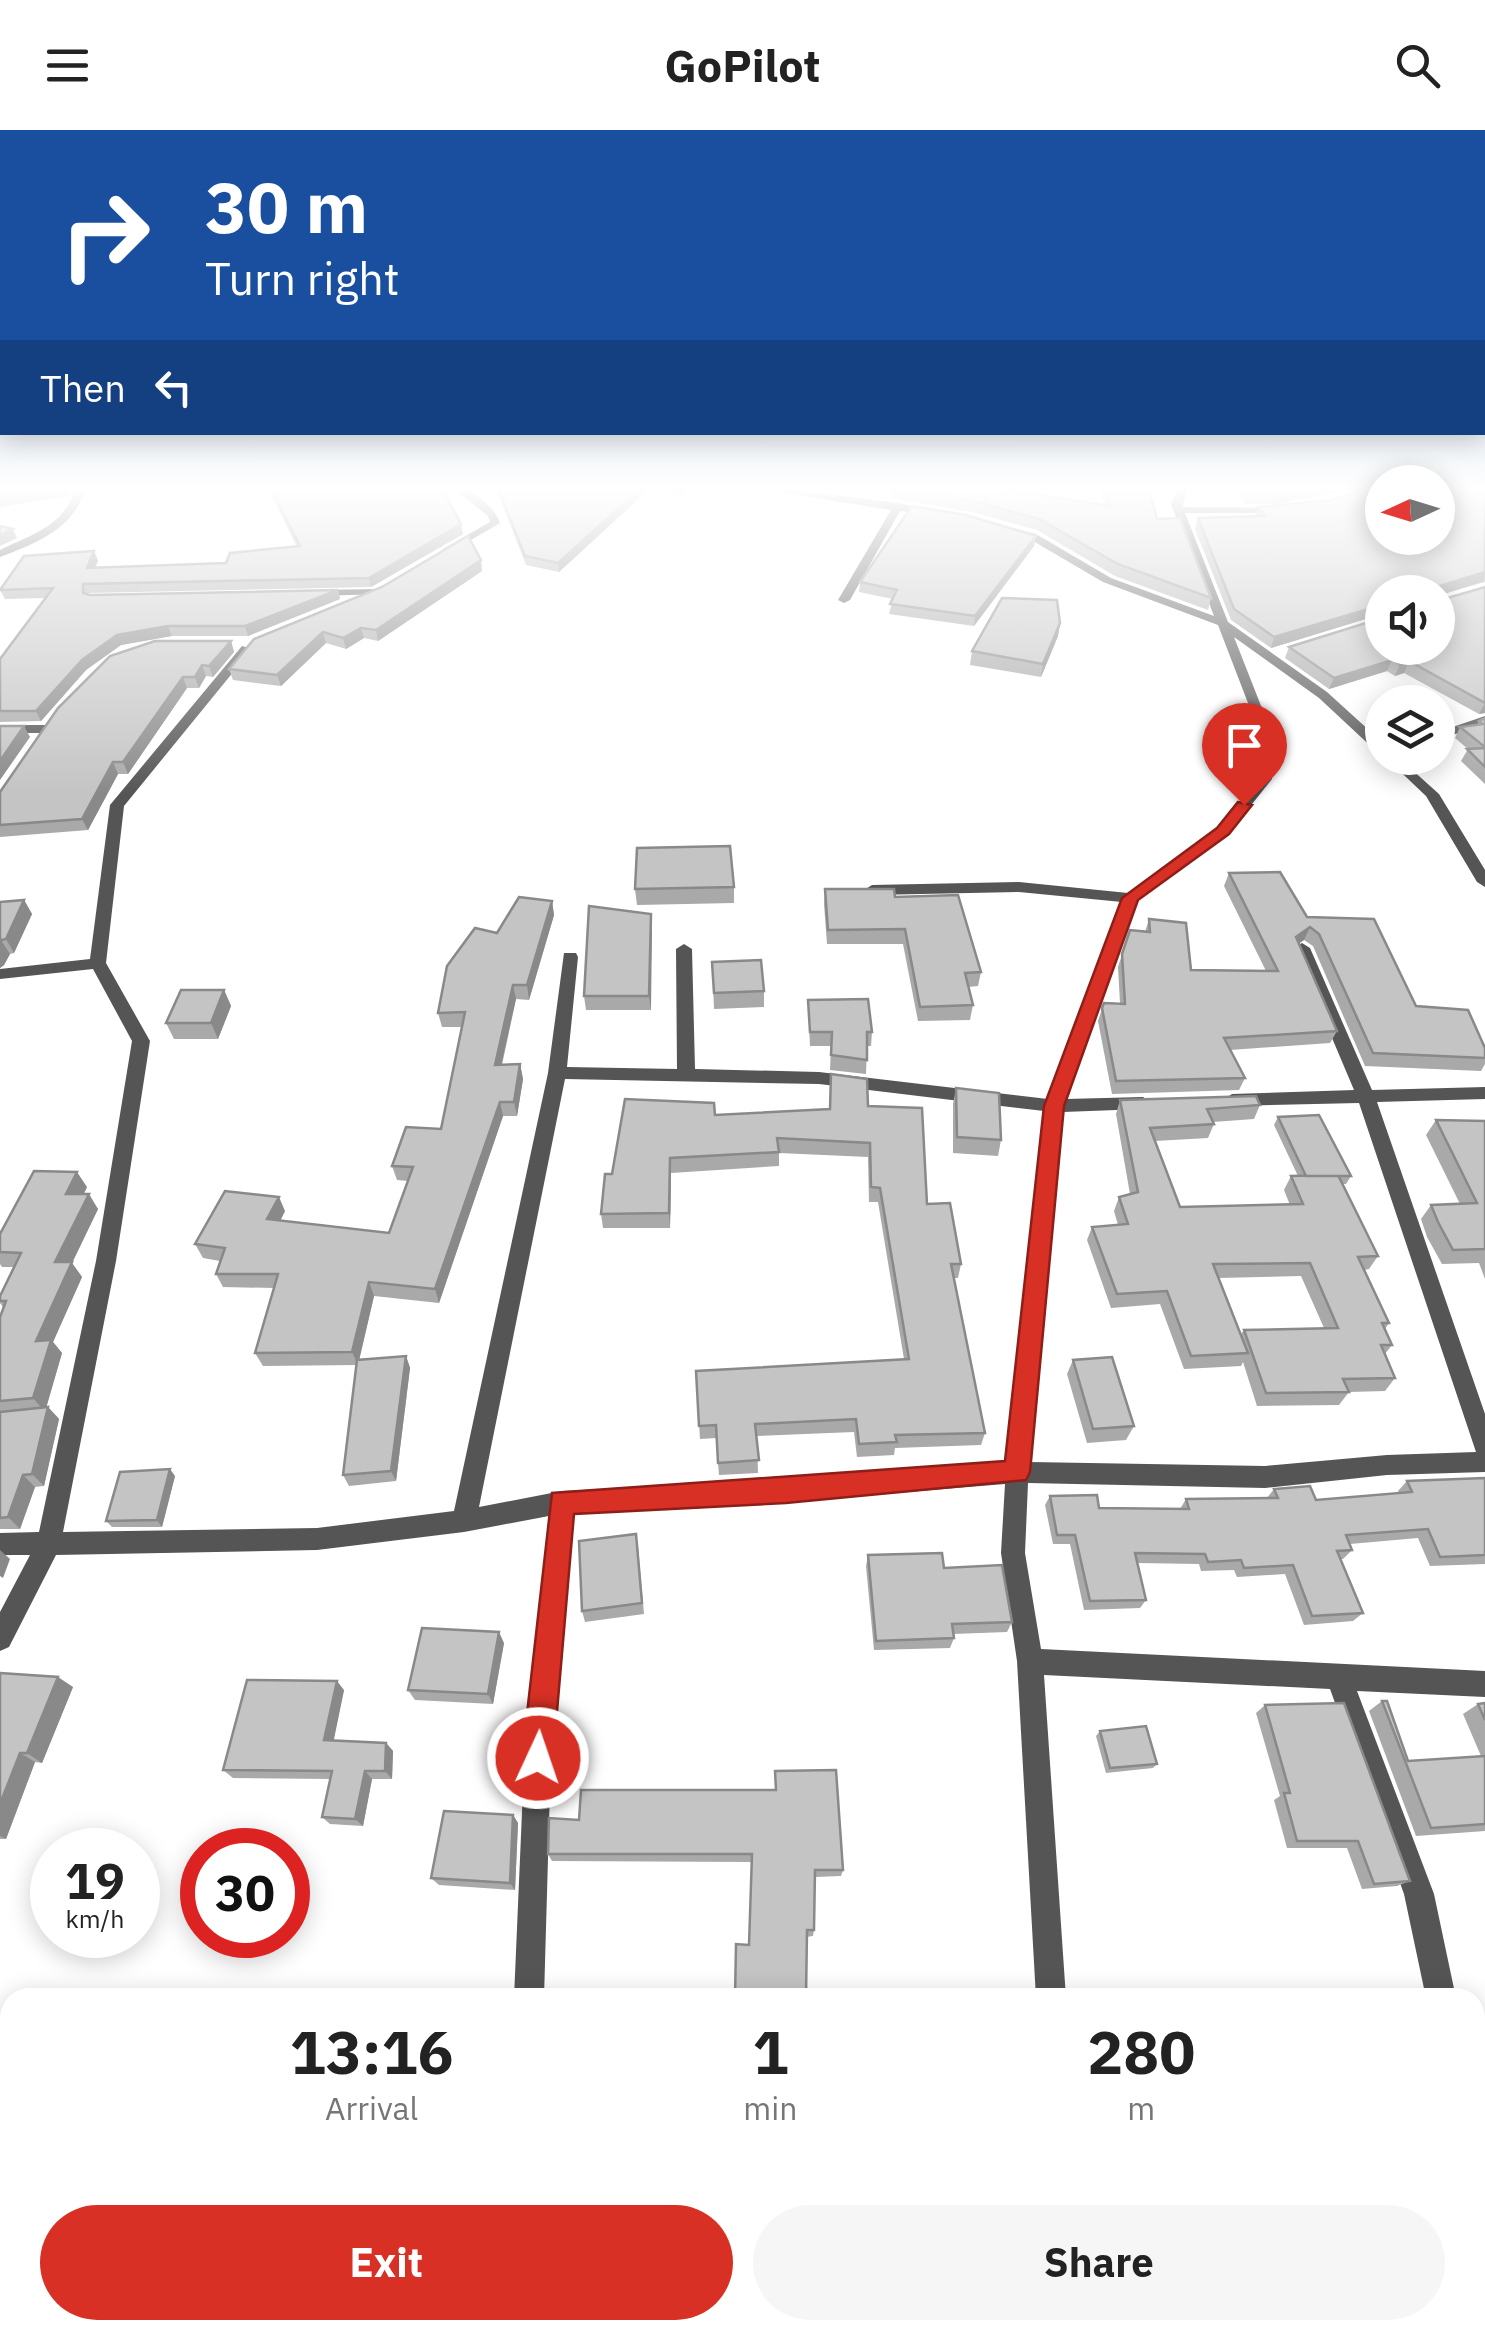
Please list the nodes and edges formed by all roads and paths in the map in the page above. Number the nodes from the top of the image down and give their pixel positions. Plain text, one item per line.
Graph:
1 (383, 589) edge
2 (850, 589) edge
3 (1132, 589) edge
4 (1209, 589) edge
5 (378, 592) junction
6 (303, 594) edge
7 (844, 600) dead end
8 (324, 614) edge
9 (1222, 622) junction
10 (269, 637) edge
11 (1288, 650) edge
12 (1268, 656) junction
13 (58, 716) edge
14 (1485, 720) edge
15 (0, 729) edge
16 (46, 729) junction
17 (1455, 730) edge
18 (1365, 733) edge
19 (37, 743) edge
20 (1411, 775) edge
21 (1480, 860) edge
22 (1485, 882) edge
23 (872, 890) edge
24 (1130, 898) junction
25 (684, 948) dead end
26 (1302, 948) edge
27 (570, 957) dead end
28 (98, 963) junction
29 (0, 974) edge
30 (557, 1073) junction
31 (686, 1076) junction
32 (1485, 1093) edge
33 (1365, 1095) junction
34 (1209, 1100) edge
35 (1170, 1102) edge
36 (1054, 1106) junction
37 (1485, 1447) edge
38 (1485, 1462) edge
39 (1017, 1472) junction
40 (562, 1502) junction
41 (464, 1522) junction
42 (0, 1544) edge
43 (48, 1544) junction
44 (0, 1638) edge
45 (1030, 1661) junction
46 (1338, 1676) junction
47 (1485, 1684) edge
48 (529, 1988) edge
49 (1050, 1988) edge
50 (1439, 1988) edge

1 - 5 street
2 - 7 street
3 - 9 street
4 - 9 street
5 - 6 street
5 - 8 street
9 - 12 street
9 - 24 street
10 - 28 street
11 - 12 street
12 - 18 street
13 - 16 street
14 - 17 street
15 - 16 street
16 - 19 street
20 - 21 street
21 - 22 street
23 - 24 street
24 - 36 street
25 - 31 street
26 - 33 street
27 - 30 street
28 - 29 street
28 - 43 street
30 - 31 street
30 - 41 street
31 - 36 street
32 - 33 street
33 - 34 street
33 - 37 street
35 - 36 street
36 - 39 street
38 - 39 street
39 - 40 street
39 - 45 street
40 - 41 street
40 - 48 street
41 - 43 street
42 - 43 street
43 - 44 street
45 - 46 street
45 - 49 street
46 - 47 street
46 - 50 street

